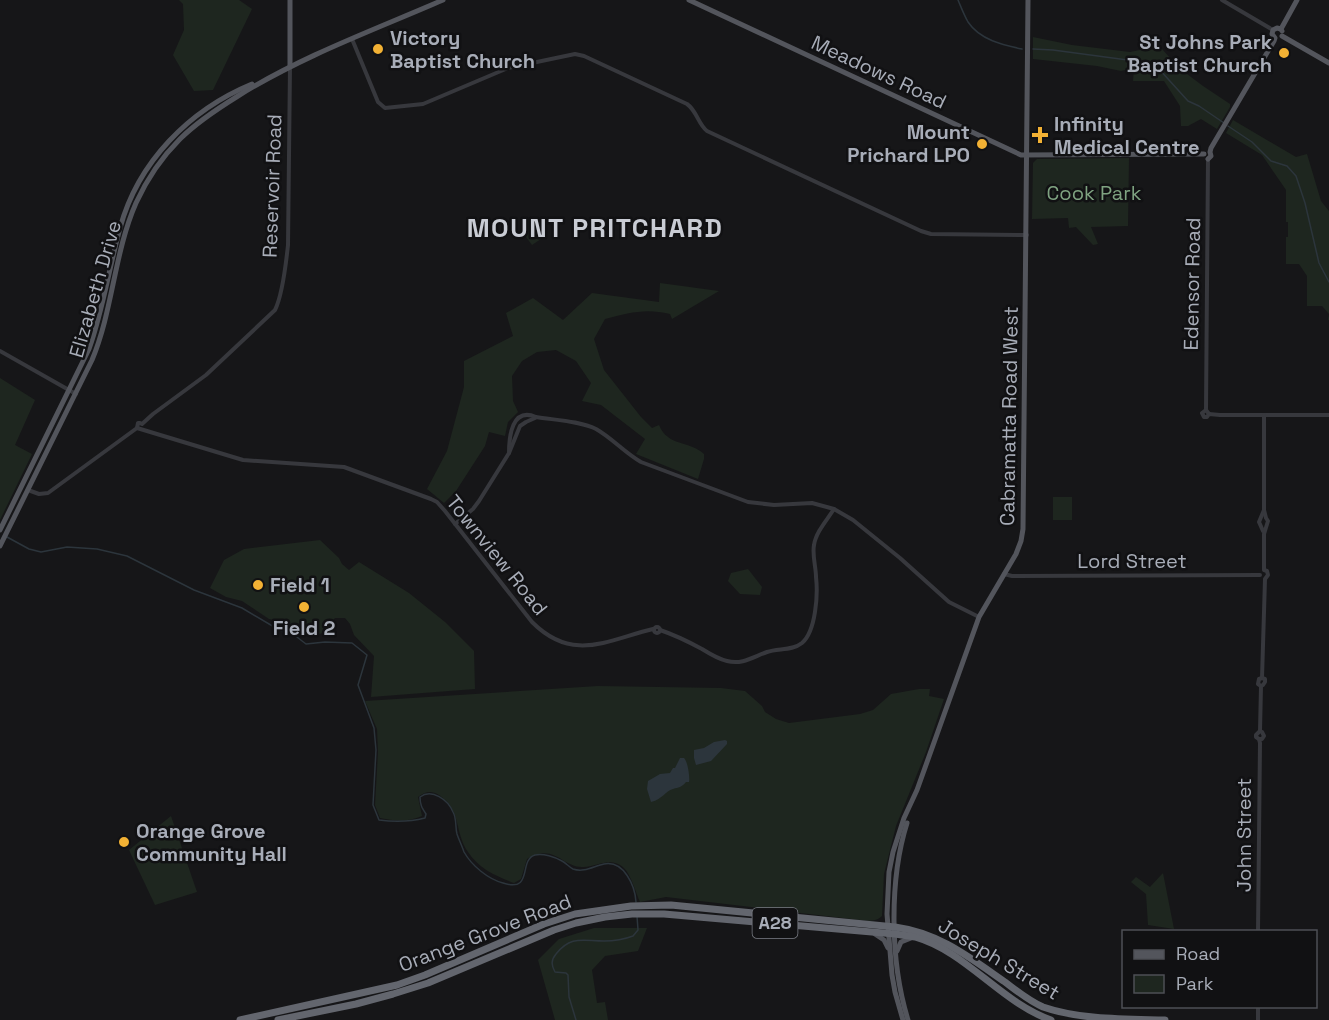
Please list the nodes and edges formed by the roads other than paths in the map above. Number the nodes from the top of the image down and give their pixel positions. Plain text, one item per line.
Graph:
1 (290, 0) edge
2 (443, 0) edge
3 (689, 0) edge
4 (1028, 0) edge
5 (1222, 0) edge
6 (1298, 0) edge
7 (1281, 29) junction
8 (1273, 30) junction
9 (1282, 36) junction
10 (1275, 38) junction
11 (352, 39) junction
12 (1329, 63) edge
13 (290, 66) junction
14 (265, 79) junction
15 (1027, 155) junction
16 (1207, 155) junction
17 (1027, 235) junction
18 (0, 351) edge
19 (69, 390) junction
20 (76, 394) junction
21 (1264, 415) junction
22 (1329, 415) edge
23 (140, 427) junction
24 (28, 489) junction
25 (834, 509) junction
26 (1264, 518) junction
27 (455, 524) junction
28 (1264, 526) junction
29 (0, 530) edge
30 (0, 546) edge
31 (1264, 570) junction
32 (1004, 574) junction
33 (1260, 575) junction
34 (1265, 579) junction
35 (979, 617) junction
36 (909, 810) junction
37 (887, 906) junction
38 (648, 910) junction
39 (870, 929) junction
40 (1258, 930) edge
41 (892, 931) junction
42 (915, 937) junction
43 (893, 953) junction
44 (240, 1020) edge
45 (278, 1020) edge
46 (903, 1020) edge
47 (908, 1020) edge
48 (1051, 1020) edge
49 (1165, 1020) edge

1 - 13 main road
2 - 11 main road, Elizabeth Drive
3 - 15 main road, Meadows Road
4 - 15 main road, Cabramatta Road West
5 - 8 street
6 - 7 main road
7 - 8 main road
7 - 9 main road
8 - 10 main road
9 - 10 main road
9 - 12 main road
10 - 16 main road
11 - 13 main road, Elizabeth Drive
11 - 17 street
13 - 14 main road, Elizabeth Drive
13 - 23 street, Reservoir Road
14 - 19 main road, Elizabeth Drive
14 - 20 main road, Elizabeth Drive
15 - 16 main road, Meadows Road
15 - 17 main road, Cabramatta Road West
16 - 21 street, Edensor Road
17 - 32 main road, Cabramatta Road West
18 - 19 street
19 - 20 street
19 - 29 main road, Elizabeth Drive
20 - 24 main road, Elizabeth Drive
21 - 22 street
21 - 26 street
23 - 24 street, Reservoir Road
23 - 27 street, Townview Road
24 - 30 main road, Elizabeth Drive
25 - 27 street
25 - 27 street, Townview Road
25 - 35 street
26 - 28 street
26 - 28 street
28 - 31 street
31 - 33 street
31 - 34 street
32 - 33 street, Lord Street
32 - 35 main road, Cabramatta Road West
33 - 34 street
34 - 40 street, John Street
35 - 36 main road, Cabramatta Road West
36 - 37 main road, Cabramatta Road West
36 - 41 main road, Cabramatta Road West
37 - 39 main road
37 - 41 main road, Cabramatta Road West
38 - 39 highway, Orange Grove Road / A28
38 - 44 highway, Orange Grove Road / A28
38 - 45 highway, Orange Grove Road / A28
39 - 41 highway, Orange Grove Road / A28
39 - 43 main road
41 - 42 highway, Joseph Street / A28
41 - 43 main road, Cabramatta Road West
41 - 49 highway, Joseph Street / A28
42 - 43 main road
42 - 48 highway, Joseph Street / A28
43 - 46 main road, Cabramatta Road West
43 - 47 main road, Cabramatta Road West

